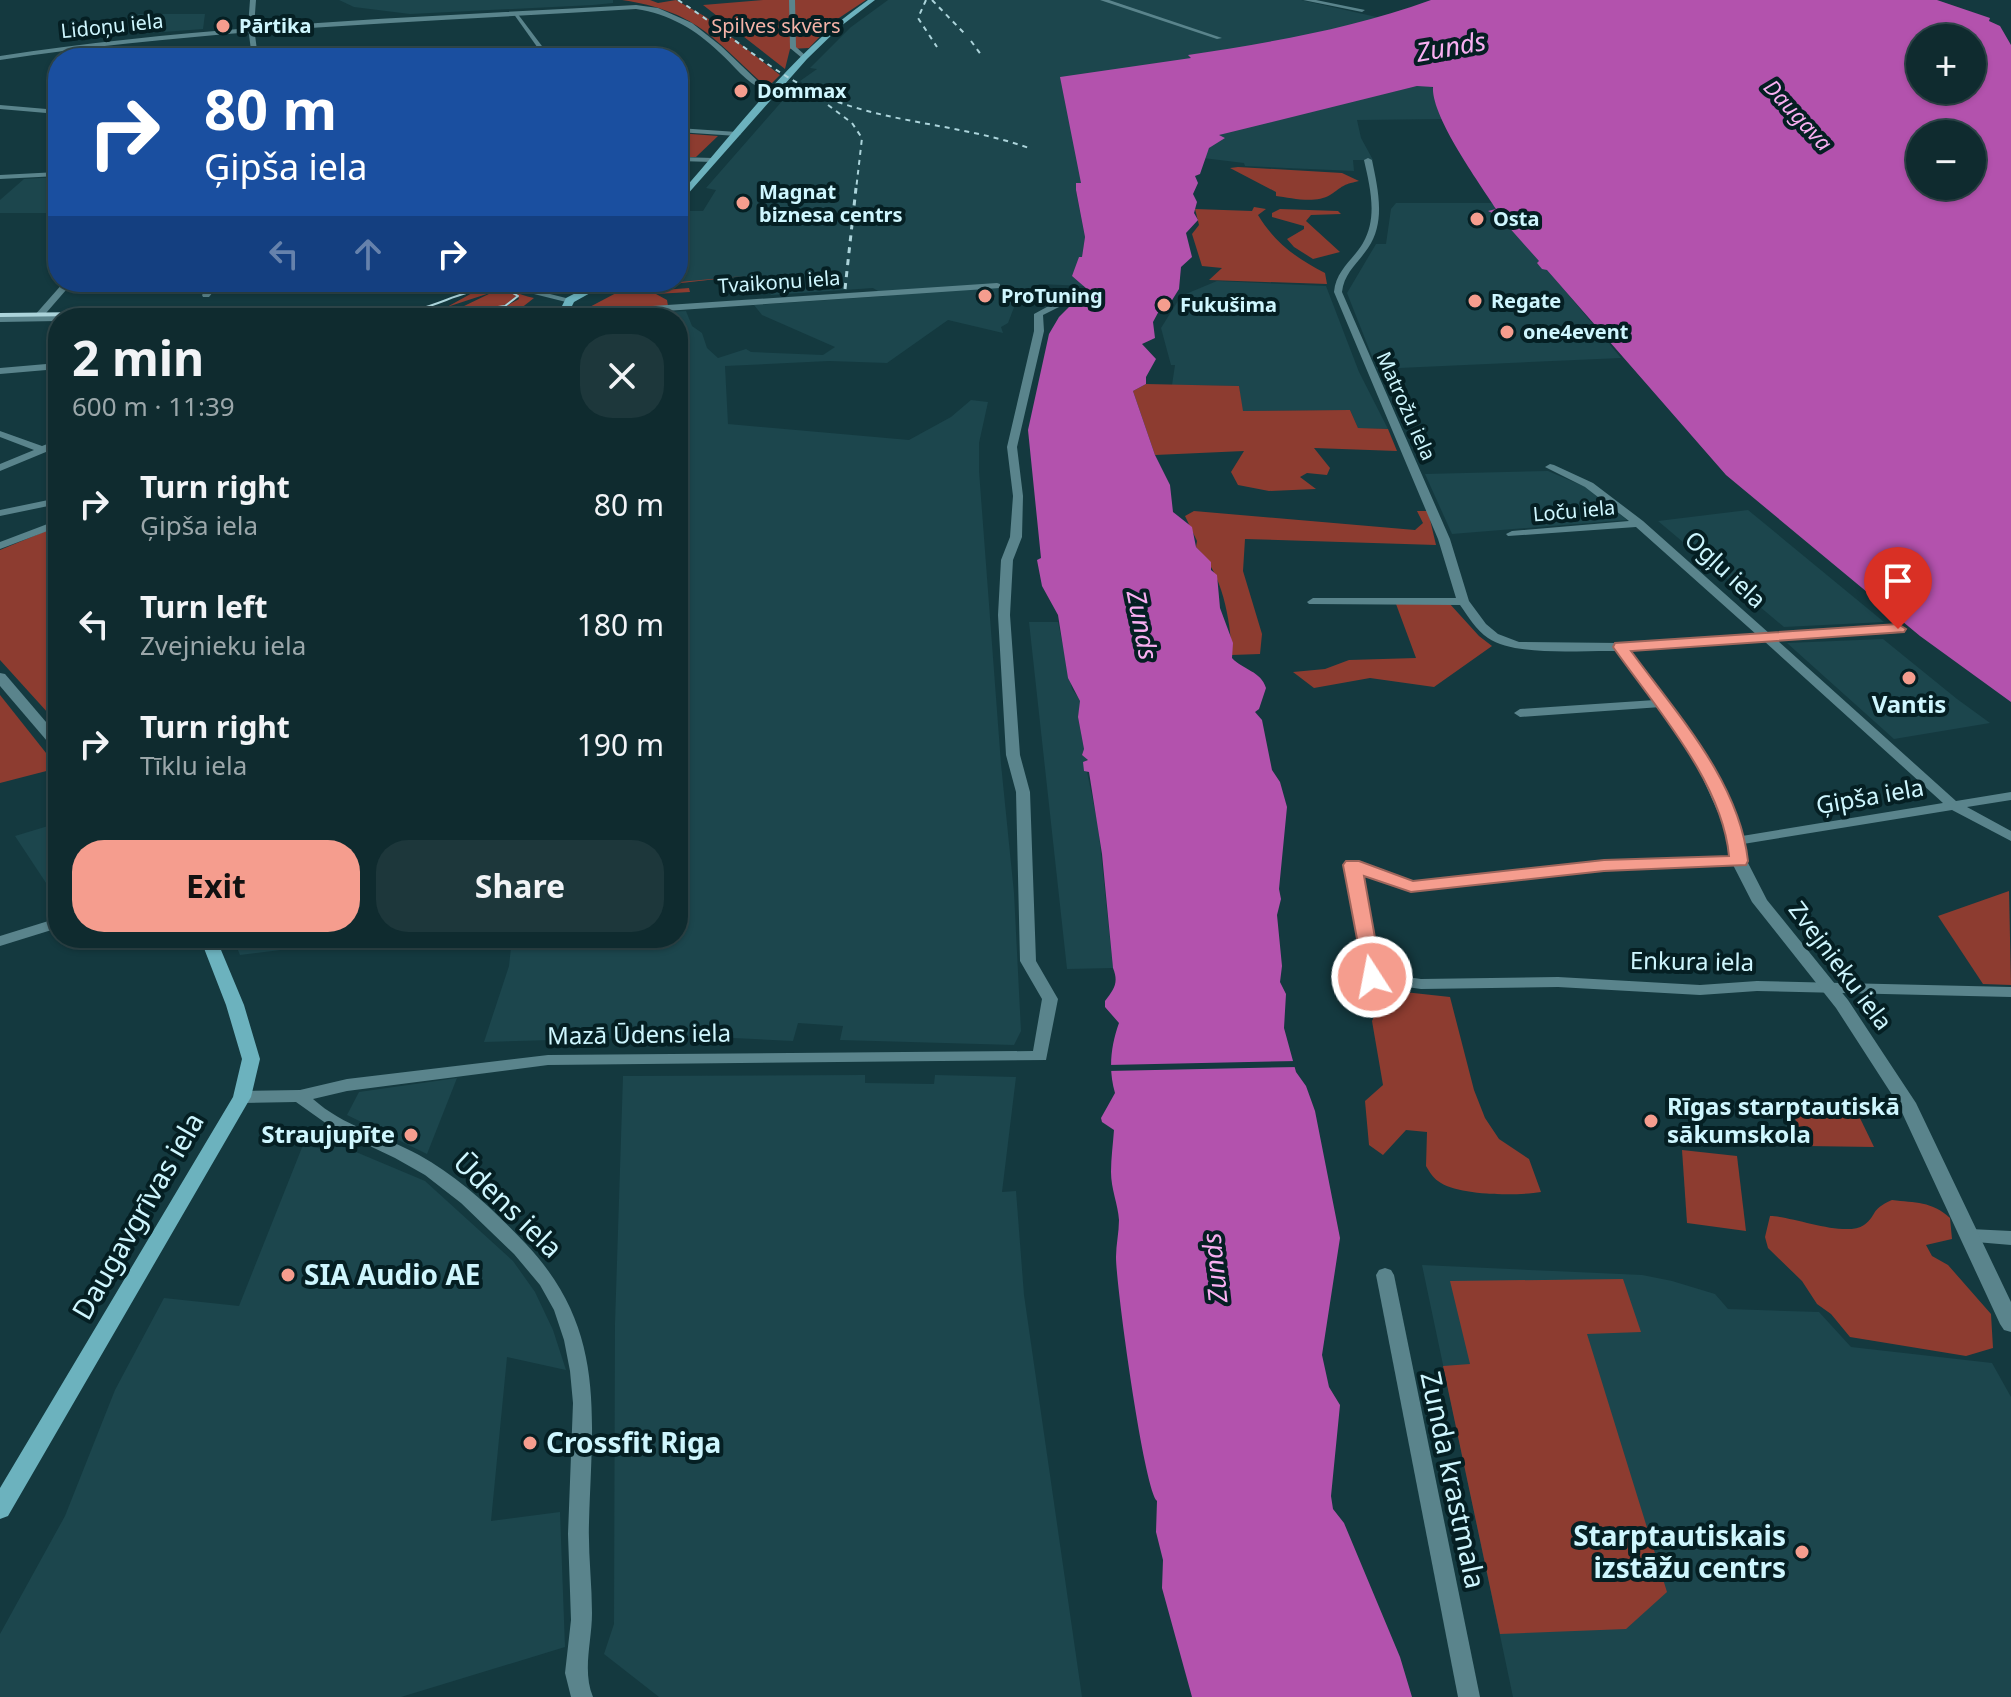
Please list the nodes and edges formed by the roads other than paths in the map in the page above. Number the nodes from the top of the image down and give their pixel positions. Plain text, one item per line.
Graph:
1 (253, 0) edge
2 (792, 0) edge
3 (872, 0) edge
4 (1103, 0) edge
5 (1306, 0) edge
6 (1362, 10) dead end
7 (515, 14) junction
8 (252, 29) junction
9 (1219, 38) dead end
10 (69, 48) edge
11 (254, 48) edge
12 (540, 48) edge
13 (48, 51) edge
14 (804, 57) junction
15 (0, 58) edge
16 (774, 91) junction
17 (0, 107) edge
18 (48, 111) edge
19 (688, 131) edge
20 (737, 134) junction
21 (688, 159) edge
22 (713, 160) junction
23 (1368, 160) dead end
24 (48, 175) edge
25 (0, 177) edge
26 (688, 190) edge
27 (997, 286) dead end
28 (60, 292) edge
29 (209, 292) edge
30 (516, 292) edge
31 (591, 292) edge
32 (206, 295) dead end
33 (1056, 305) dead end
34 (556, 308) edge
35 (568, 308) edge
36 (616, 308) edge
37 (37, 318) junction
38 (48, 318) edge
39 (0, 319) edge
40 (48, 367) edge
41 (0, 371) edge
42 (0, 434) edge
43 (48, 447) edge
44 (41, 449) junction
45 (1550, 467) dead end
46 (0, 468) edge
47 (48, 503) edge
48 (0, 513) edge
49 (1639, 523) junction
50 (48, 527) edge
51 (1512, 534) dead end
52 (0, 546) edge
53 (1463, 601) junction
54 (1313, 602) dead end
55 (1898, 629) dead end
56 (1767, 637) junction
57 (1620, 647) junction
58 (0, 677) edge
59 (1662, 703) junction
60 (1520, 713) dead end
61 (48, 733) edge
62 (2011, 796) edge
63 (1953, 805) junction
64 (2011, 837) edge
65 (1737, 841) junction
66 (1739, 861) junction
67 (48, 926) edge
68 (0, 941) edge
69 (212, 948) edge
70 (1827, 987) junction
71 (2011, 992) edge
72 (300, 1096) junction
73 (242, 1097) junction
74 (1970, 1236) junction
75 (2011, 1238) edge
76 (1385, 1275) dead end
77 (2011, 1324) edge
78 (0, 1509) edge
79 (582, 1697) edge
80 (1469, 1697) edge

1 - 8 street
2 - 14 street
3 - 14 main road
4 - 9 street
5 - 6 street
7 - 8 street, Lidoņu iela
7 - 12 street
7 - 16 street, Lidoņu iela
8 - 10 street, Lidoņu iela
8 - 11 street
13 - 15 street, Lidoņu iela
14 - 16 main road
16 - 20 main road
17 - 18 street
19 - 20 street
20 - 22 main road
21 - 22 street
22 - 26 main road
23 - 53 street, Matrožu iela
24 - 25 street
27 - 36 street, Tvaikoņu iela
28 - 37 street
29 - 32 street
30 - 34 street, Tvaikoņu iela
31 - 35 main road
33 - 72 street, Mazā Ūdens iela
37 - 38 street
37 - 39 street
40 - 41 street
42 - 44 street
43 - 44 street
44 - 46 street
45 - 49 street, Ogļu iela
47 - 48 street
49 - 51 street, Loču iela
49 - 56 street, Ogļu iela
50 - 52 street
53 - 54 street
53 - 57 street, Matrožu iela
55 - 56 street
56 - 57 street
56 - 63 street, Ogļu iela
57 - 59 street, Zvejnieku iela
58 - 61 street
59 - 60 street
59 - 65 street, Zvejnieku iela
62 - 63 street, Ģipša iela
63 - 64 street, Ogļu iela
63 - 65 street, Ģipša iela
65 - 66 street, Zvejnieku iela
66 - 70 street, Zvejnieku iela
66 - 70 street, Enkura iela
67 - 68 street
69 - 73 main road, Daugavgrīvas iela
70 - 71 street, Enkura iela
70 - 74 street, Zvejnieku iela
72 - 73 street, Mazā Ūdens iela
72 - 79 street, Ūdens iela
73 - 78 main road, Daugavgrīvas iela
74 - 75 street
74 - 77 street, Zvejnieku iela
76 - 80 street, Zunda krastmala

